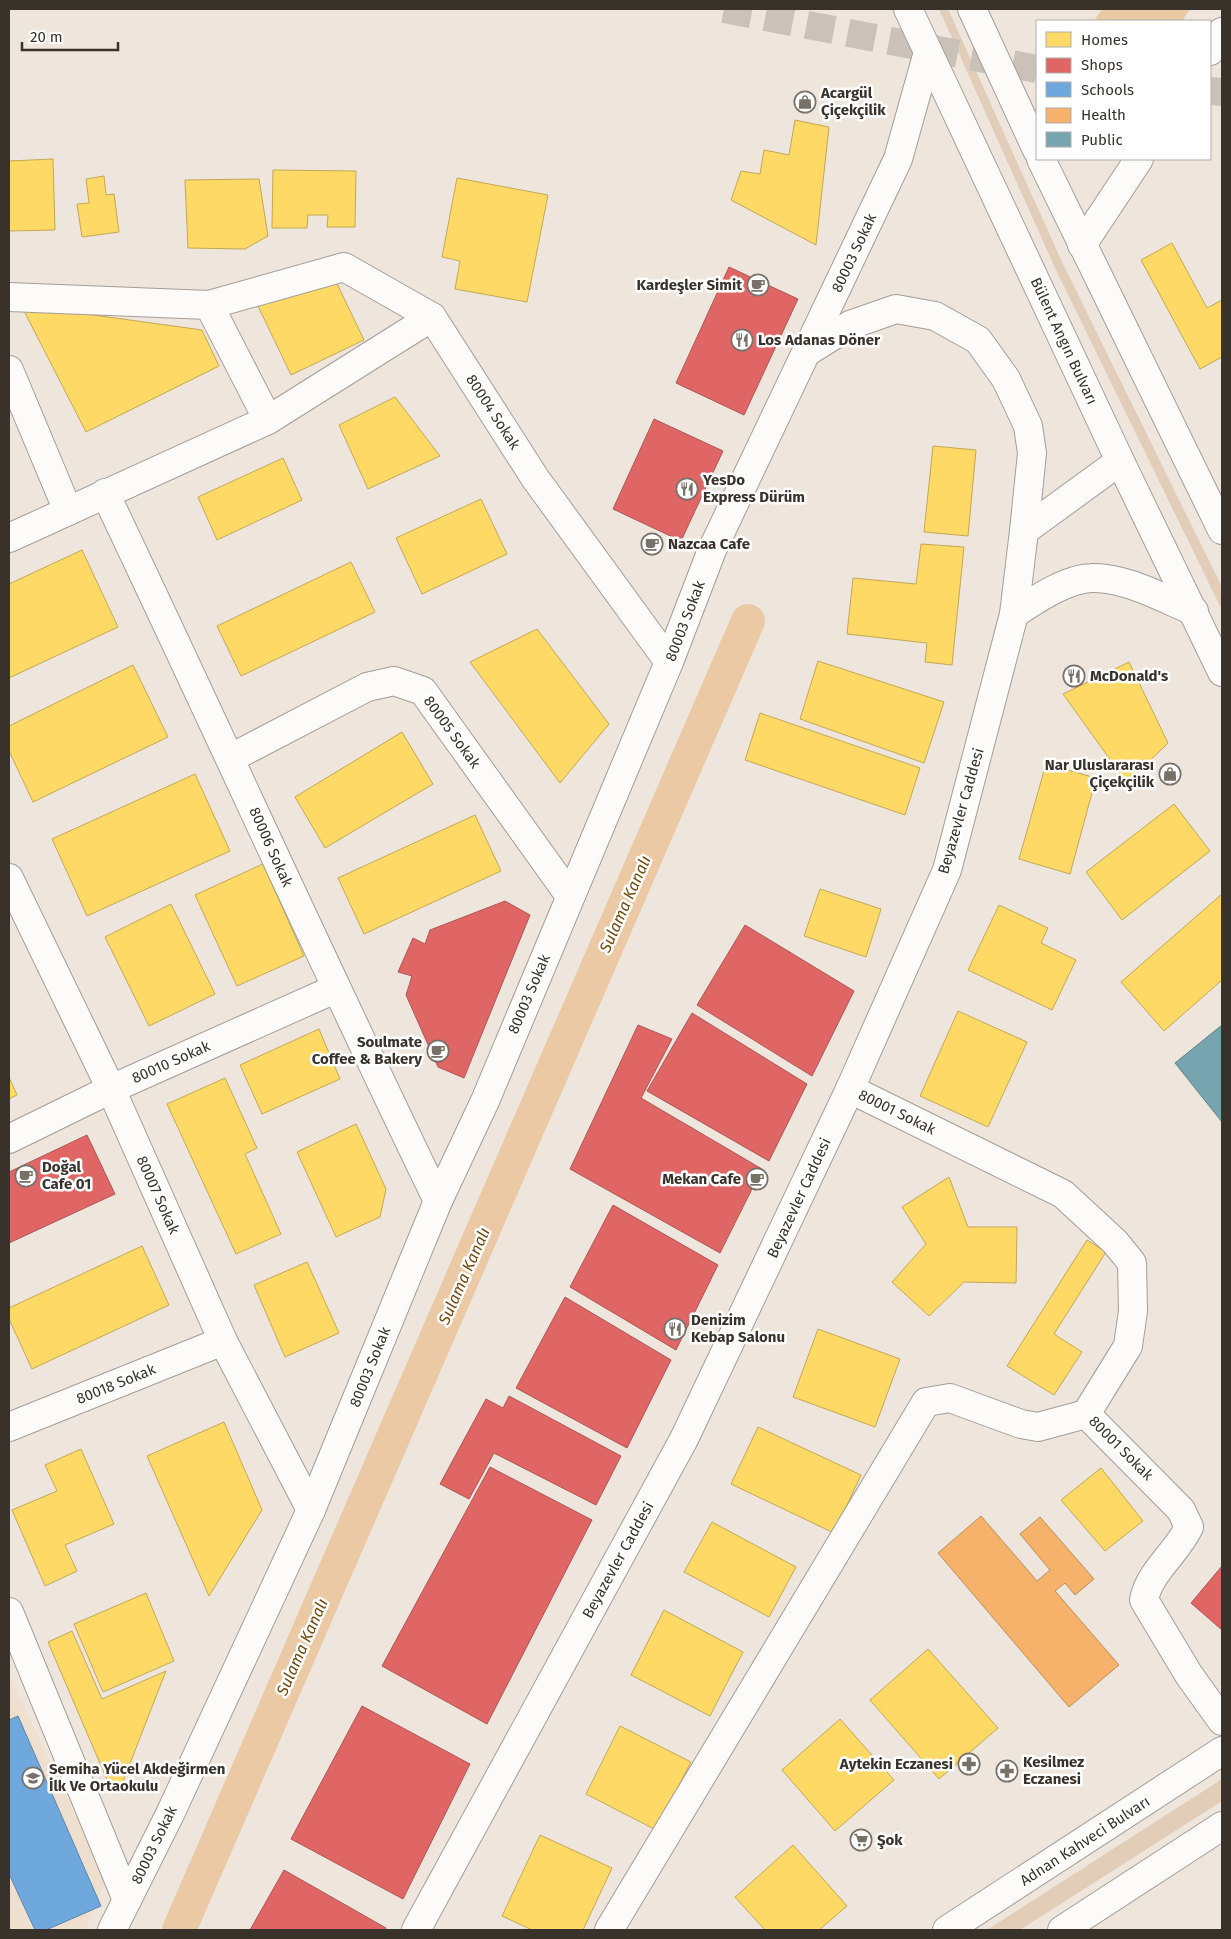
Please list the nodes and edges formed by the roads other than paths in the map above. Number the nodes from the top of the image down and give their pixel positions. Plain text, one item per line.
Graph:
1 (908, 9) edge
2 (972, 9) edge
3 (1222, 32) edge
4 (1211, 49) edge
5 (928, 52) junction
6 (1036, 148) edge
7 (1041, 160) edge
8 (1138, 160) edge
9 (1082, 245) junction
10 (9, 296) edge
11 (209, 305) junction
12 (432, 317) junction
13 (807, 352) junction
14 (9, 370) edge
15 (268, 420) junction
16 (1120, 461) junction
17 (105, 493) junction
18 (68, 511) junction
19 (1222, 530) edge
20 (1024, 531) junction
21 (9, 538) edge
22 (1194, 611) junction
23 (1014, 614) junction
24 (669, 662) junction
25 (1222, 672) edge
26 (231, 758) junction
27 (9, 878) edge
28 (570, 896) junction
29 (335, 989) junction
30 (111, 1088) junction
31 (850, 1089) junction
32 (9, 1139) edge
33 (438, 1201) junction
34 (223, 1341) junction
35 (1086, 1414) junction
36 (9, 1427) edge
37 (311, 1510) junction
38 (9, 1612) edge
39 (1222, 1721) edge
40 (1222, 1751) edge
41 (1222, 1826) edge
42 (127, 1900) junction
43 (423, 1928) edge
44 (112, 1930) edge
45 (609, 1930) edge
46 (947, 1930) edge
47 (1062, 1930) edge

1 - 5 street, Bülent Angın Bulvarı
2 - 6 street
3 - 4 street
5 - 13 street, 80003 Sokak
5 - 16 street, Bülent Angın Bulvarı
7 - 9 street
8 - 9 street
9 - 19 street
10 - 11 street
11 - 12 street
11 - 15 street
12 - 15 street
12 - 24 street, 80004 Sokak
13 - 20 street, Beyazevler Caddesi
13 - 24 street, 80003 Sokak
14 - 18 street
15 - 17 street
16 - 20 street
16 - 22 street, Bülent Angın Bulvarı
17 - 18 street
17 - 26 street, 80006 Sokak
18 - 21 street
20 - 23 street, Beyazevler Caddesi
22 - 23 street
22 - 25 street, Bülent Angın Bulvarı
23 - 31 street, Beyazevler Caddesi
24 - 28 street, 80003 Sokak
26 - 28 street, 80005 Sokak
26 - 29 street, 80006 Sokak
27 - 30 street, 80007 Sokak
28 - 33 street, 80003 Sokak
29 - 30 street, 80010 Sokak
29 - 33 street, 80006 Sokak
30 - 32 street, 80010 Sokak
30 - 34 street, 80007 Sokak
31 - 35 street, 80001 Sokak
31 - 43 street, Beyazevler Caddesi
33 - 37 street, 80003 Sokak
34 - 36 street, 80018 Sokak
34 - 37 street, 80007 Sokak
35 - 39 street, 80001 Sokak
35 - 45 street
37 - 42 street, 80003 Sokak
38 - 42 street
40 - 46 street, Adnan Kahveci Bulvarı
41 - 47 street
42 - 44 street, 80003 Sokak

